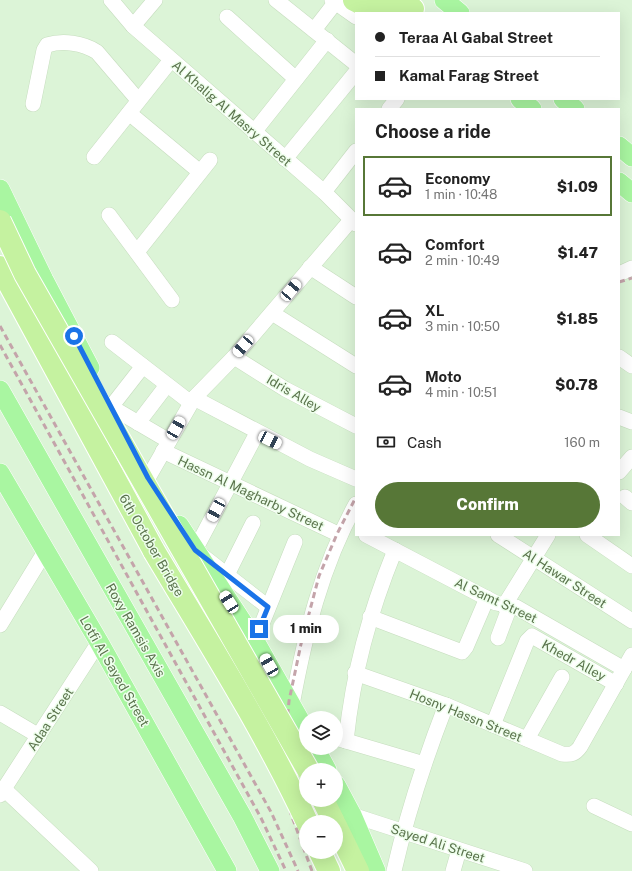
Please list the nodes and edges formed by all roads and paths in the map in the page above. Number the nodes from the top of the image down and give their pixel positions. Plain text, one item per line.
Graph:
1 (111, 0) edge
2 (155, 0) edge
3 (276, 0) edge
4 (444, 0) edge
5 (340, 1) edge
6 (410, 7) edge
7 (459, 12) edge
8 (355, 16) edge
9 (227, 17) dead end
10 (132, 26) junction
11 (314, 30) junction
12 (327, 40) junction
13 (171, 60) junction
14 (355, 63) edge
15 (355, 73) edge
16 (296, 79) junction
17 (138, 100) junction
18 (396, 100) edge
19 (521, 100) edge
20 (564, 100) edge
21 (33, 104) dead end
22 (390, 108) edge
23 (531, 108) edge
24 (574, 108) edge
25 (129, 113) junction
26 (254, 132) junction
27 (620, 147) edge
28 (355, 152) edge
29 (94, 157) dead end
30 (632, 157) edge
31 (285, 158) junction
32 (210, 160) dead end
33 (200, 172) junction
34 (620, 183) edge
35 (0, 189) edge
36 (324, 192) junction
37 (632, 193) edge
38 (110, 215) dead end
39 (0, 221) edge
40 (353, 222) edge
41 (137, 252) junction
42 (0, 267) edge
43 (310, 267) junction
44 (632, 268) edge
45 (620, 274) edge
46 (355, 296) edge
47 (172, 300) dead end
48 (272, 313) junction
49 (112, 342) dead end
50 (234, 357) junction
51 (620, 359) edge
52 (355, 365) edge
53 (143, 366) junction
54 (632, 366) edge
55 (167, 385) junction
56 (0, 390) edge
57 (193, 400) junction
58 (111, 407) junction
59 (620, 417) edge
60 (632, 422) edge
61 (138, 423) junction
62 (355, 425) edge
63 (257, 433) junction
64 (166, 446) junction
65 (0, 473) edge
66 (148, 478) junction
67 (355, 479) edge
68 (230, 484) junction
69 (355, 507) edge
70 (253, 523) dead end
71 (347, 530) edge
72 (368, 536) edge
73 (500, 536) edge
74 (547, 536) edge
75 (588, 536) edge
76 (295, 542) dead end
77 (46, 550) junction
78 (195, 550) junction
79 (395, 550) junction
80 (534, 559) junction
81 (632, 566) edge
82 (227, 575) junction
83 (487, 598) junction
84 (507, 606) junction
85 (268, 607) junction
86 (370, 617) junction
87 (632, 621) edge
88 (0, 625) edge
89 (498, 638) dead end
90 (255, 641) junction
91 (99, 642) junction
92 (632, 655) edge
93 (624, 669) junction
94 (355, 673) junction
95 (562, 677) dead end
96 (616, 684) junction
97 (292, 705) junction
98 (446, 705) junction
99 (0, 713) edge
100 (299, 718) edge
101 (493, 725) junction
102 (343, 730) edge
103 (39, 736) junction
104 (527, 739) junction
105 (343, 741) edge
106 (304, 763) edge
107 (424, 764) junction
108 (2, 792) edge
109 (594, 806) dead end
110 (329, 807) edge
111 (303, 815) edge
112 (336, 815) edge
113 (343, 821) edge
114 (343, 824) edge
115 (632, 824) edge
116 (343, 827) edge
117 (403, 832) junction
118 (459, 850) junction
119 (323, 859) edge
120 (91, 871) edge
121 (227, 871) edge
122 (270, 871) edge
123 (329, 871) edge
124 (358, 871) edge
125 (376, 871) edge
126 (394, 871) edge
127 (453, 871) edge
128 (524, 871) edge

1 - 10 street, Al Khalig Al Masry Street
2 - 10 street
3 - 11 street
4 - 7 main road
5 - 6 highway
5 - 8 street
5 - 11 street
9 - 16 street
10 - 13 street, Al Khalig Al Masry Street
11 - 12 street
12 - 14 street
12 - 16 street
13 - 17 street
13 - 26 street, Al Khalig Al Masry Street
15 - 31 street
16 - 26 street
17 - 21 street
17 - 25 street
18 - 22 street
19 - 23 main road
20 - 24 main road
25 - 29 street
25 - 33 street
26 - 31 street, Al Khalig Al Masry Street
27 - 30 main road
28 - 36 street
31 - 36 street, Al Khalig Al Masry Street
32 - 33 street
33 - 41 street
34 - 37 main road
35 - 58 main road
36 - 40 street, Al Khalig Al Masry Street
38 - 41 street
39 - 106 highway, 6th October Bridge, bridge
40 - 43 street
41 - 47 street
42 - 111 highway, 6th October Bridge, bridge
43 - 46 street
43 - 48 street
44 - 45 street
48 - 50 street
48 - 52 street
49 - 53 street
50 - 57 street
50 - 62 street, Idris Alley
51 - 54 street
53 - 55 street
53 - 58 street
55 - 57 street
55 - 61 street
56 - 122 main road, Roxy Ramsis Axis
57 - 63 street
57 - 64 street
58 - 61 street, Hassn Al Magharby Street
58 - 66 main road
59 - 60 street
61 - 64 street, Hassn Al Magharby Street
63 - 67 street
63 - 68 street
64 - 66 street
64 - 68 street, Hassn Al Magharby Street
65 - 77 main road, Lotfi Al Sayed Street
66 - 78 main road
68 - 71 street, Hassn Al Magharby Street
68 - 78 street
69 - 71 street
70 - 82 street
71 - 97 street
72 - 79 street, Al Samt Street
73 - 80 street, Al Hawar Street
74 - 80 street
75 - 81 street
76 - 85 street
77 - 88 street
77 - 91 main road, Lotfi Al Sayed Street
78 - 82 street
78 - 90 main road
79 - 83 street, Al Samt Street
79 - 86 street
80 - 84 street
80 - 87 street, Al Hawar Street
82 - 85 street
83 - 84 street, Al Samt Street
83 - 86 street
84 - 89 street
84 - 93 street, Al Samt Street
85 - 90 street
86 - 94 street
90 - 97 main road
91 - 103 street, Adaa Street
91 - 121 main road, Lotfi Al Sayed Street
92 - 93 street
93 - 96 street
94 - 98 street, Hosny Hassn Street
94 - 102 street
95 - 104 street
96 - 101 street, Khedr Alley
96 - 104 street, Hosny Hassn Street
97 - 100 main road
98 - 101 street, Hosny Hassn Street
98 - 107 street
99 - 103 street
101 - 104 street, Hosny Hassn Street
103 - 108 street, Adaa Street
105 - 107 street
107 - 117 street
108 - 120 street
109 - 115 street
110 - 112 highway
113 - 117 street, Sayed Ali Street
114 - 125 main road
116 - 124 highway
117 - 118 street, Sayed Ali Street
117 - 126 street
118 - 127 street
118 - 128 street, Sayed Ali Street
119 - 123 highway

